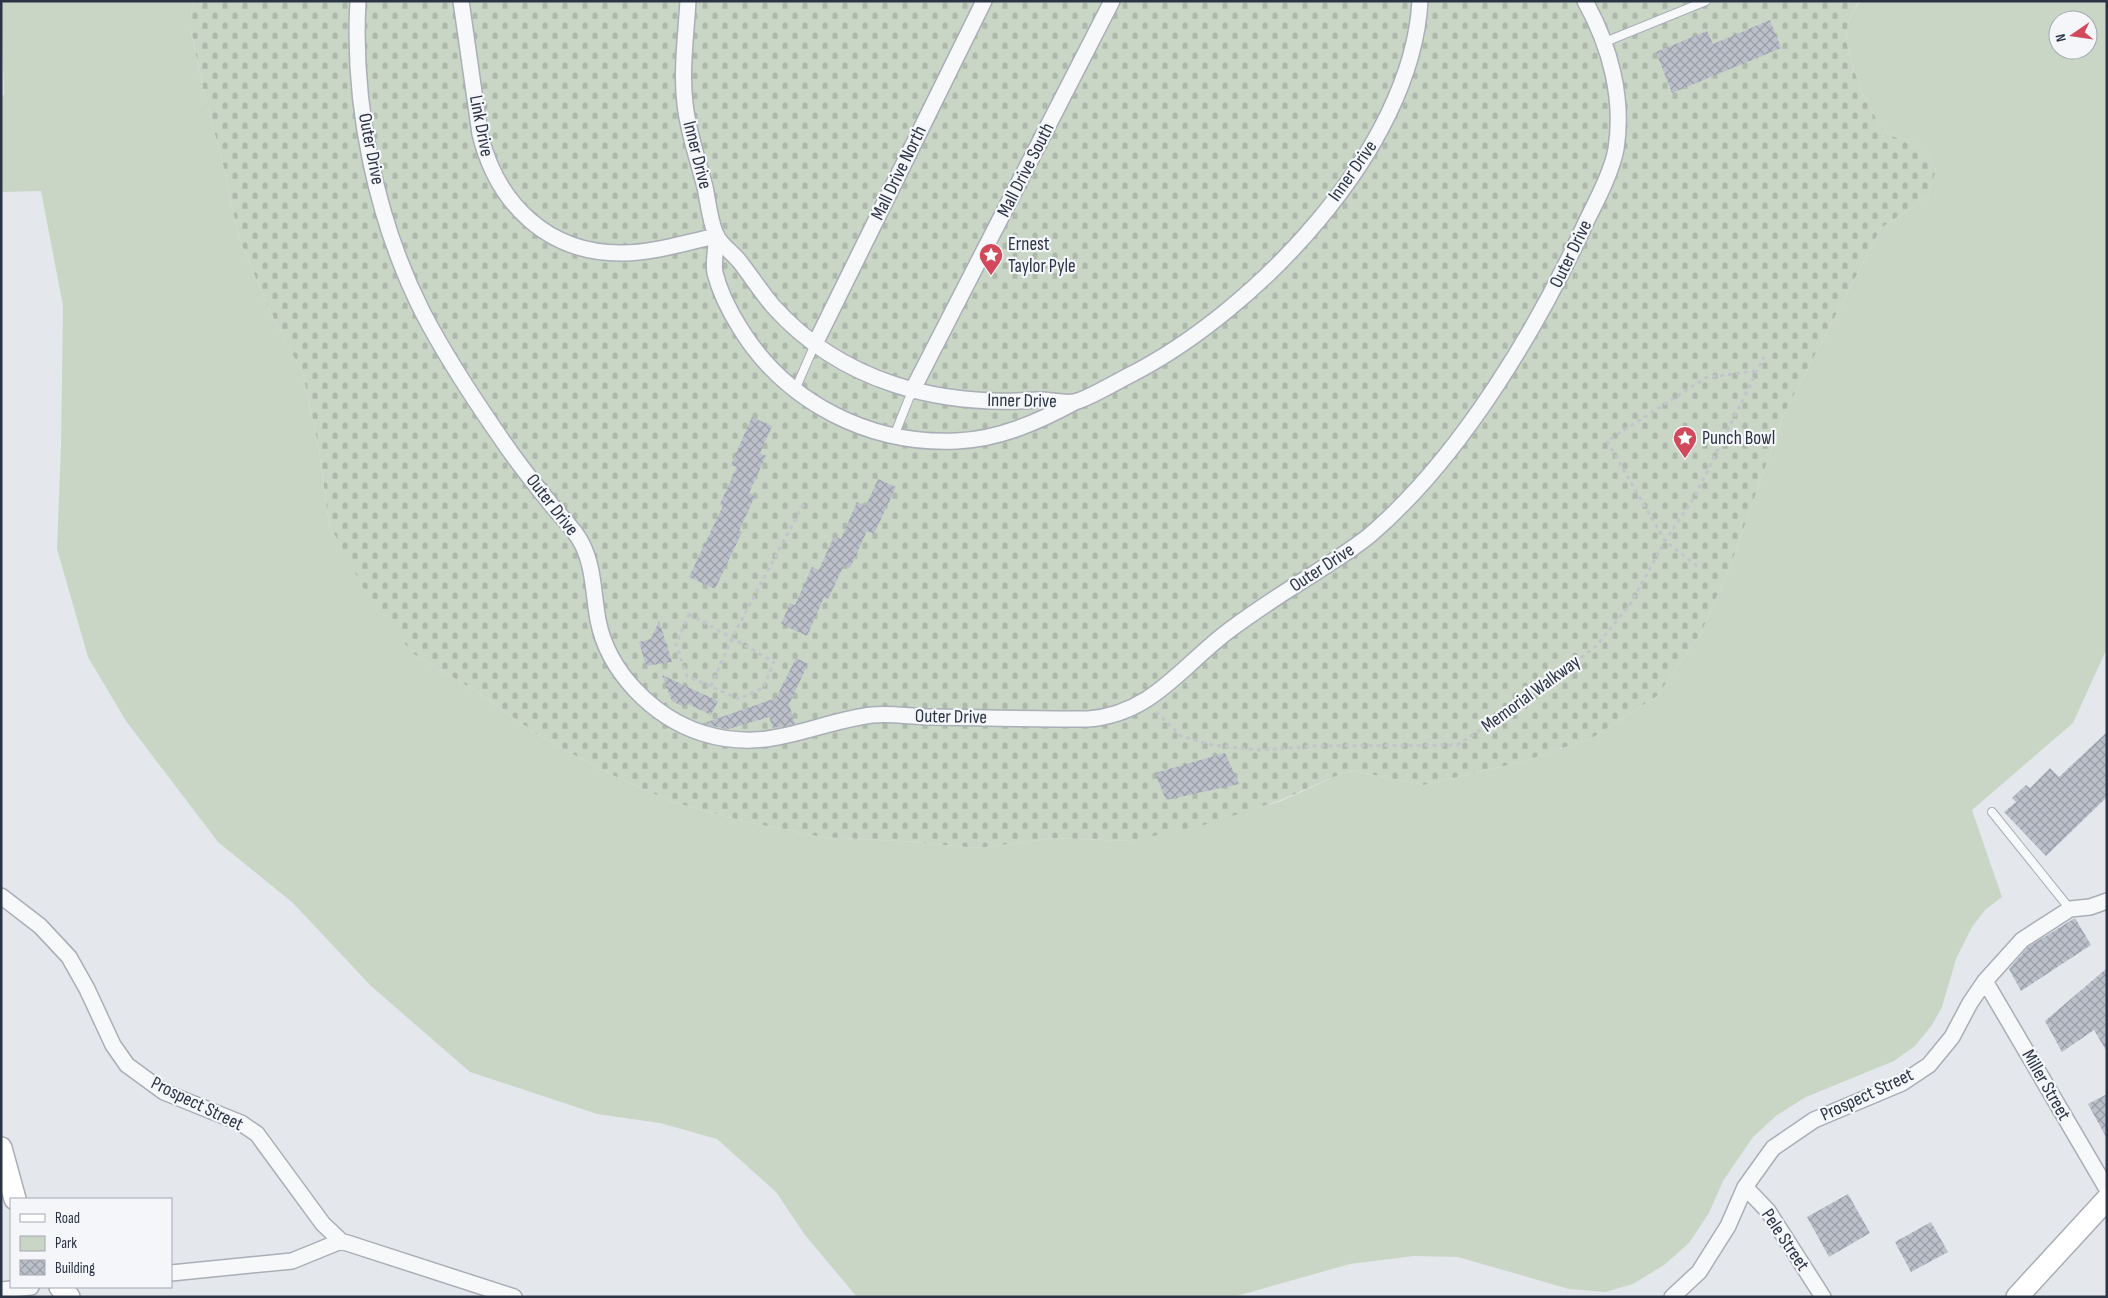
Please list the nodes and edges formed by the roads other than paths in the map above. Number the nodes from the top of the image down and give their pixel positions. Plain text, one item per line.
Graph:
1 (358, 1) edge
2 (461, 1) edge
3 (688, 1) edge
4 (984, 1) edge
5 (1112, 1) edge
6 (1420, 1) edge
7 (1585, 1) edge
8 (1706, 1) edge
9 (1605, 42) junction
10 (716, 236) junction
11 (815, 344) junction
12 (795, 390) junction
13 (912, 391) junction
14 (1075, 402) junction
15 (894, 436) junction
16 (1992, 812) dead end
17 (1, 896) edge
18 (2107, 901) edge
19 (2070, 909) junction
20 (1985, 981) junction
21 (1, 1148) edge
22 (1745, 1187) junction
23 (2107, 1189) edge
24 (15, 1198) edge
25 (2107, 1199) edge
26 (341, 1241) junction
27 (172, 1273) edge
28 (21, 1288) edge
29 (1, 1290) edge
30 (514, 1297) edge
31 (1672, 1297) edge
32 (1823, 1297) edge
33 (2017, 1297) edge

1 - 9 street, Outer Drive
2 - 10 street, Link Drive
3 - 10 street, Inner Drive
4 - 11 street, Mall Drive North
5 - 13 street, Mall Drive South
6 - 14 street, Inner Drive
7 - 9 street, Outer Drive
8 - 9 lane
10 - 11 street, Inner Drive
10 - 12 street
11 - 12 lane
11 - 13 street, Inner Drive
12 - 15 street
13 - 14 street, Inner Drive
13 - 15 lane
14 - 15 street
16 - 19 lane
17 - 26 street, Prospect Street
18 - 19 street, Prospect Street
19 - 20 street, Prospect Street
20 - 22 street, Prospect Street
20 - 23 street, Miller Street
21 - 24 main road
22 - 31 street, Prospect Street
22 - 32 street, Pele Street
25 - 33 main road
26 - 27 street
26 - 30 street, Prospect Street
28 - 29 street

